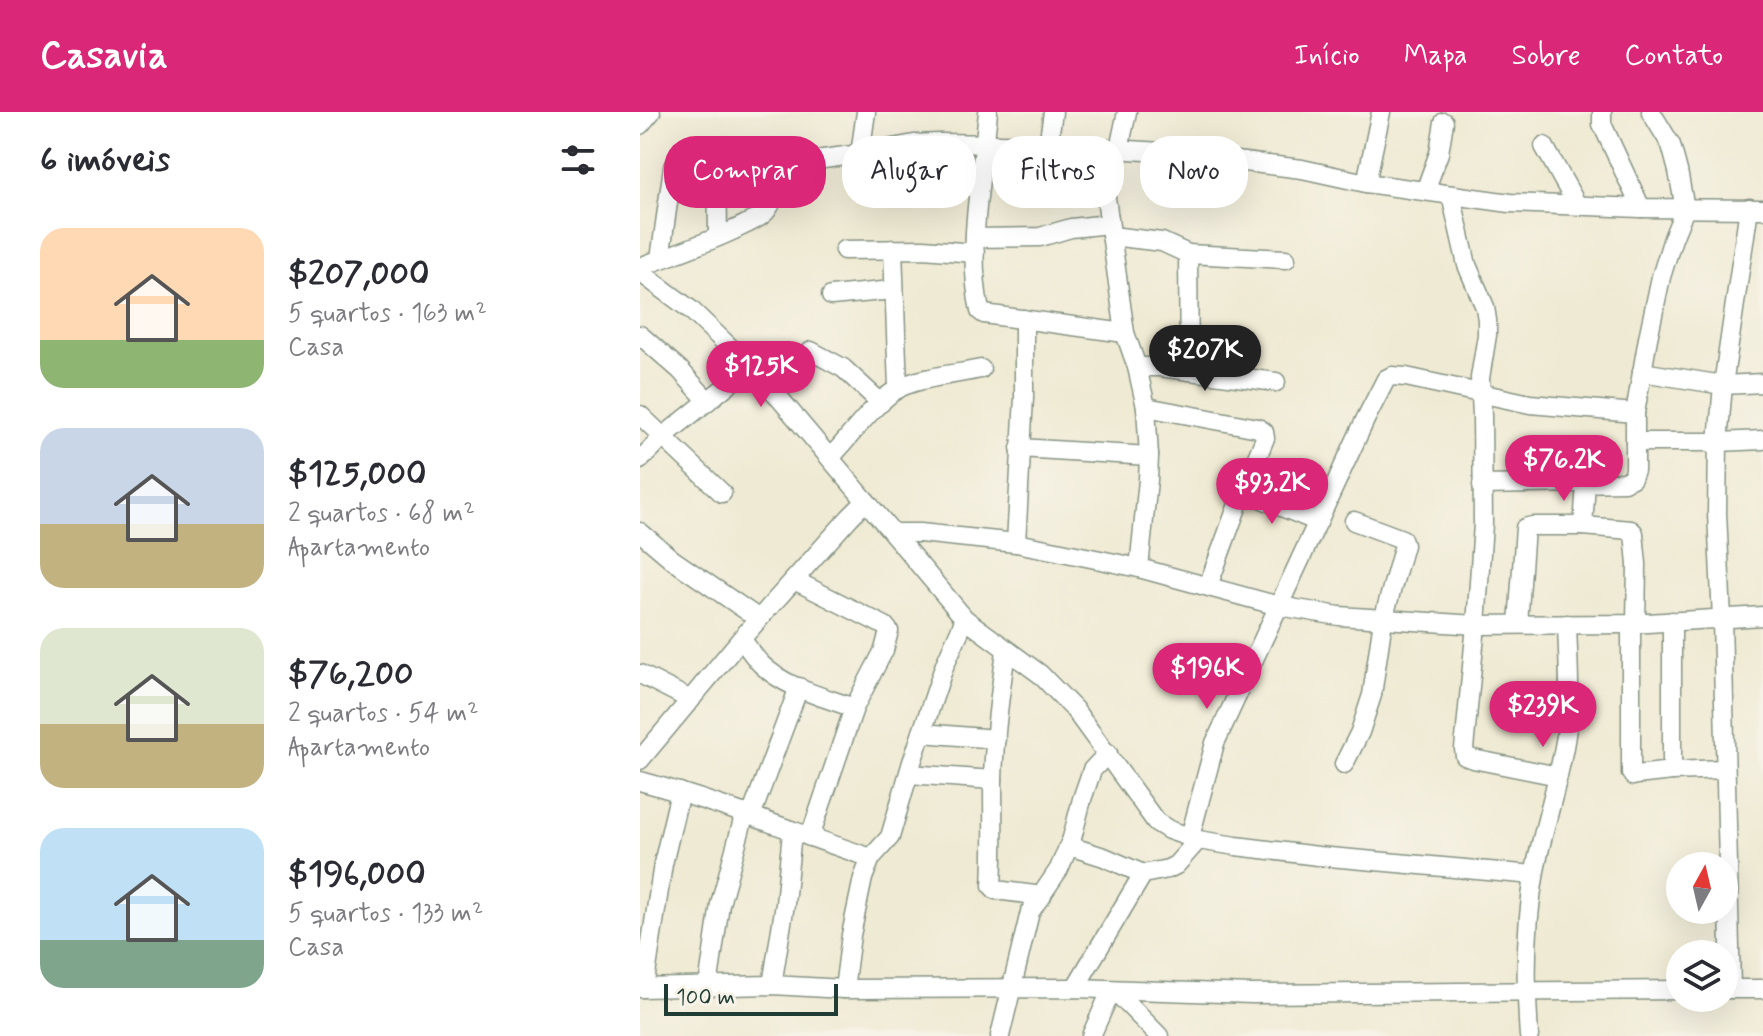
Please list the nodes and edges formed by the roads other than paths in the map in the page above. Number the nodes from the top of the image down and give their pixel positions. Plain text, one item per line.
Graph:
1 (651, 112) edge
2 (866, 112) edge
3 (988, 112) edge
4 (1053, 112) edge
5 (1127, 112) edge
6 (1381, 112) edge
7 (1602, 112) edge
8 (1651, 112) edge
9 (1444, 122) dead end
10 (640, 125) edge
11 (863, 136) edge
12 (1049, 136) edge
13 (1122, 136) edge
14 (976, 143) edge
15 (985, 143) junction
16 (992, 143) edge
17 (1544, 146) dead end
18 (1124, 149) edge
19 (842, 156) edge
20 (1366, 183) junction
21 (1425, 191) junction
22 (1451, 195) junction
23 (1478, 198) junction
24 (1577, 205) junction
25 (667, 208) edge
26 (718, 208) edge
27 (1107, 208) edge
28 (1641, 208) junction
29 (1756, 208) edge
30 (1685, 209) junction
31 (1110, 230) junction
32 (1459, 231) junction
33 (718, 237) junction
34 (975, 246) junction
35 (893, 249) junction
36 (844, 250) dead end
37 (1188, 254) junction
38 (660, 259) junction
39 (1286, 259) dead end
40 (640, 270) edge
41 (893, 290) junction
42 (831, 296) dead end
43 (1024, 319) junction
44 (1125, 333) junction
45 (640, 335) edge
46 (811, 351) dead end
47 (750, 367) junction
48 (1137, 367) junction
49 (981, 369) dead end
50 (1189, 371) junction
51 (1642, 372) junction
52 (1276, 382) dead end
53 (1763, 383) edge
54 (1723, 385) junction
55 (898, 389) junction
56 (1481, 394) junction
57 (708, 401) junction
58 (881, 403) junction
59 (1146, 407) junction
60 (1635, 413) junction
61 (640, 415) edge
62 (664, 436) junction
63 (1763, 440) edge
64 (1635, 442) junction
65 (1718, 442) junction
66 (1020, 448) junction
67 (1149, 456) junction
68 (831, 457) junction
69 (640, 460) edge
70 (1586, 483) junction
71 (1482, 485) junction
72 (1243, 491) junction
73 (722, 493) dead end
74 (866, 501) junction
75 (1354, 521) dead end
76 (1318, 522) junction
77 (1583, 526) junction
78 (640, 532) edge
79 (893, 533) junction
80 (1016, 543) junction
81 (1139, 568) junction
82 (794, 580) junction
83 (1208, 586) junction
84 (1279, 606) junction
85 (1763, 616) edge
86 (759, 619) junction
87 (965, 619) junction
88 (1722, 619) junction
89 (1383, 620) junction
90 (1672, 621) junction
91 (1518, 624) junction
92 (1567, 624) junction
93 (1634, 624) junction
94 (1476, 625) junction
95 (741, 639) junction
96 (1006, 651) junction
97 (640, 674) edge
98 (799, 687) junction
99 (691, 700) junction
100 (854, 708) junction
101 (922, 733) junction
102 (996, 739) junction
103 (1108, 753) junction
104 (640, 760) edge
105 (1344, 764) dead end
106 (1725, 769) junction
107 (1672, 771) junction
108 (909, 774) junction
109 (1558, 776) junction
110 (993, 780) junction
111 (640, 781) edge
112 (680, 792) junction
113 (748, 815) junction
114 (801, 834) junction
115 (1194, 838) junction
116 (1069, 846) junction
117 (871, 858) junction
118 (1143, 874) junction
119 (1534, 875) junction
120 (1042, 896) junction
121 (1727, 940) edge
122 (772, 985) junction
123 (708, 987) junction
124 (642, 988) edge
125 (1012, 988) junction
126 (1075, 988) junction
127 (844, 989) junction
128 (1738, 989) edge
129 (1763, 989) edge
130 (1666, 990) edge
131 (1113, 991) junction
132 (1526, 992) junction
133 (1000, 1036) edge
134 (1091, 1036) edge
135 (1159, 1036) edge
136 (1529, 1036) edge

1 - 10 street
2 - 11 street
3 - 15 street
4 - 12 street
5 - 13 street
6 - 20 street
7 - 28 street
8 - 30 street
9 - 21 street
14 - 15 street
15 - 16 street
15 - 34 street
17 - 24 street
18 - 20 street
19 - 33 street
20 - 21 street
21 - 22 street
22 - 23 street
22 - 32 street
23 - 24 street
23 - 32 street
24 - 28 street
25 - 38 street
26 - 33 street
27 - 31 street
28 - 30 street
29 - 30 street
29 - 54 street
30 - 51 street
31 - 34 street
31 - 37 street
31 - 44 street
32 - 56 street
33 - 38 street
34 - 35 street
34 - 43 street
35 - 36 street
35 - 41 street
37 - 39 street
37 - 50 street
38 - 40 street
40 - 47 street
41 - 42 street
41 - 55 street
43 - 44 street
43 - 66 street
44 - 48 street
45 - 57 street
46 - 58 street
47 - 57 street
47 - 68 street
48 - 50 street
48 - 59 street
49 - 55 street
50 - 52 street
51 - 54 street
51 - 60 street
53 - 54 street
54 - 65 street
55 - 58 street
56 - 60 street
56 - 71 street
56 - 76 street
57 - 62 street
58 - 68 street
59 - 67 street
59 - 72 street
60 - 64 street
61 - 62 street
62 - 69 street
62 - 73 street
63 - 65 street
64 - 65 street
64 - 70 street
65 - 88 street
66 - 67 street
66 - 80 street
67 - 81 street
68 - 74 street
70 - 71 street
70 - 77 street
71 - 94 street
72 - 76 street
72 - 83 street
74 - 79 street
74 - 82 street
75 - 89 street
76 - 84 street
77 - 91 street
77 - 93 street
78 - 86 street
79 - 80 street
79 - 87 street
80 - 81 street
81 - 83 street
82 - 86 street
82 - 100 street
83 - 84 street
84 - 89 street
84 - 115 street
85 - 88 street
86 - 95 street
87 - 96 street
87 - 101 street
88 - 90 street
88 - 106 street
89 - 94 street
89 - 105 street
90 - 93 street
90 - 107 street
91 - 92 street
91 - 94 street
92 - 93 street
92 - 109 street
93 - 107 street
94 - 109 street
95 - 98 street
95 - 99 street
96 - 102 street
96 - 103 street
97 - 99 street
98 - 100 street
98 - 113 street
99 - 104 street
100 - 114 street
101 - 102 street
101 - 108 street
102 - 110 street
103 - 115 street
103 - 116 street
106 - 107 street
106 - 121 street
108 - 110 street
108 - 117 street
109 - 119 street
110 - 120 street
111 - 112 street
112 - 113 street
112 - 124 street
113 - 114 street
113 - 123 street
114 - 117 street
114 - 122 street
115 - 118 street
115 - 119 street
116 - 118 street
116 - 120 street
117 - 127 street
118 - 126 street
119 - 132 street
120 - 125 street
122 - 123 street
122 - 127 street
123 - 124 street
125 - 126 street
125 - 127 street
125 - 133 street
126 - 131 street
128 - 129 street
130 - 132 street
131 - 132 street
131 - 134 street
131 - 135 street
132 - 136 street

